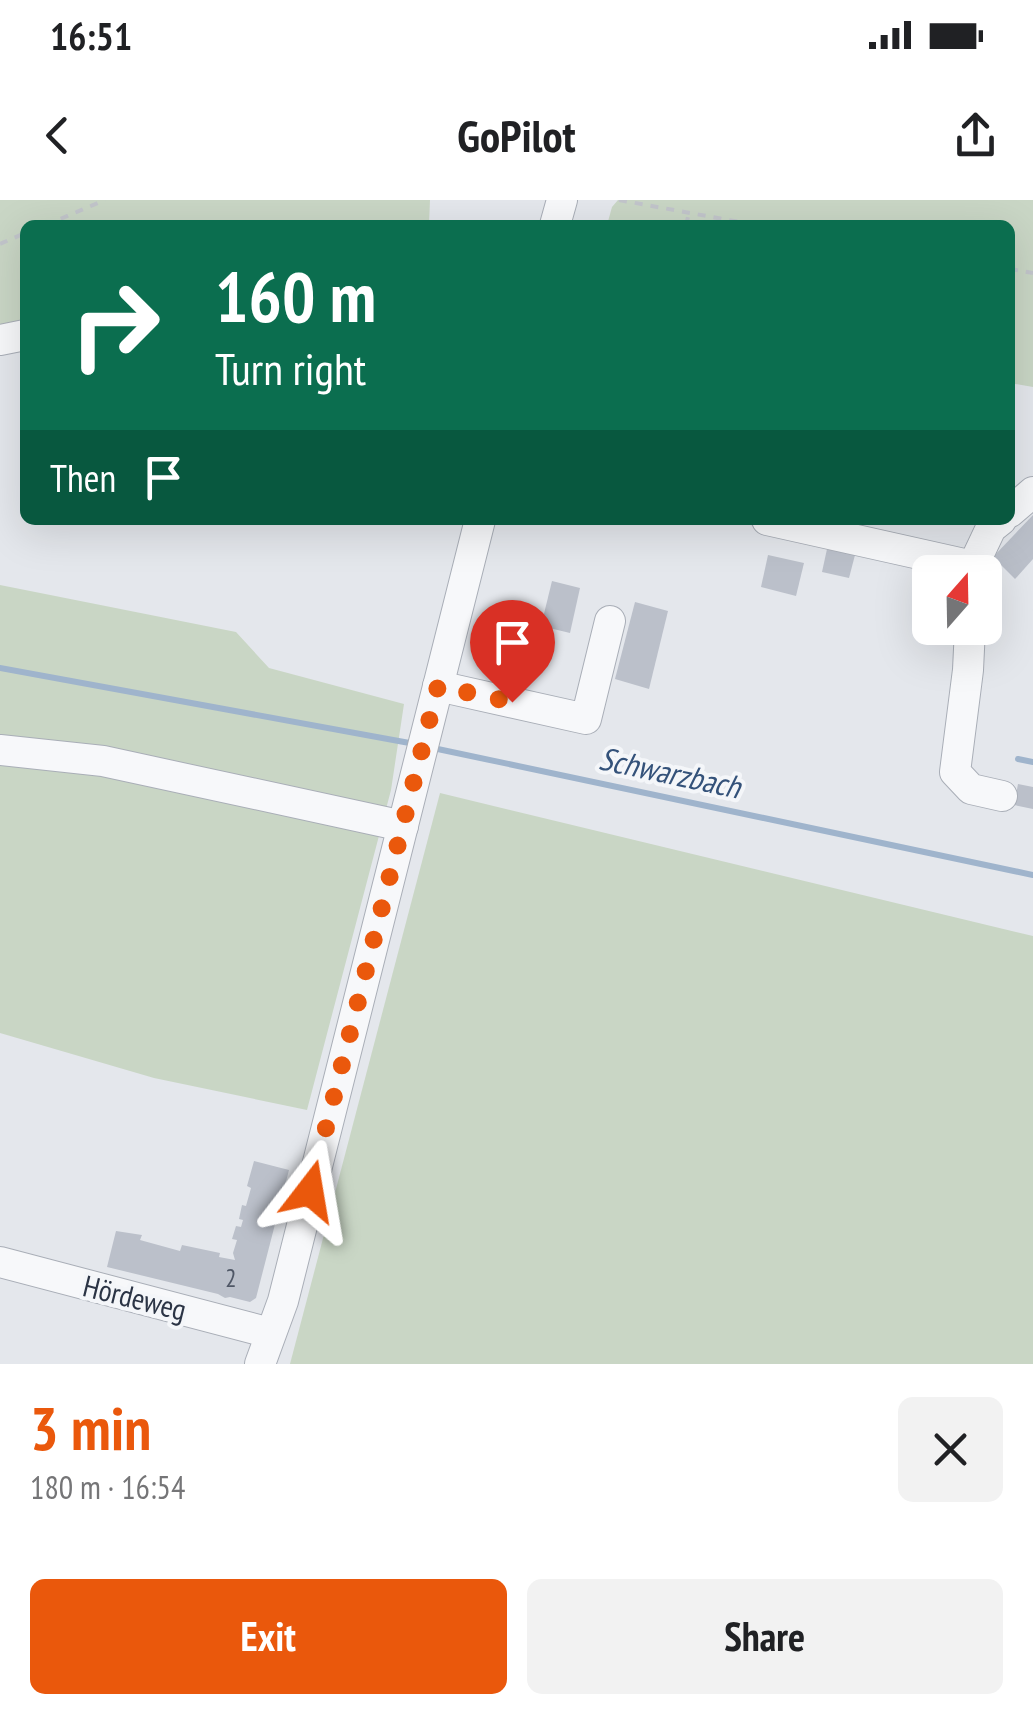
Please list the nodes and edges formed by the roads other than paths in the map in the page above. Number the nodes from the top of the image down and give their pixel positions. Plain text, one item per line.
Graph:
1 (479, 525) edge
2 (788, 525) edge
3 (994, 525) edge
4 (914, 555) edge
5 (979, 555) edge
6 (610, 620) dead end
7 (969, 645) edge
8 (438, 686) junction
9 (0, 750) edge
10 (1002, 796) dead end
11 (403, 826) junction
12 (0, 1262) edge
13 (270, 1332) junction
14 (260, 1364) edge

1 - 8 street
2 - 4 street
3 - 5 street
6 - 8 street
7 - 10 street
8 - 11 street
9 - 11 street
11 - 13 street
12 - 13 street, Hördeweg
13 - 14 street

